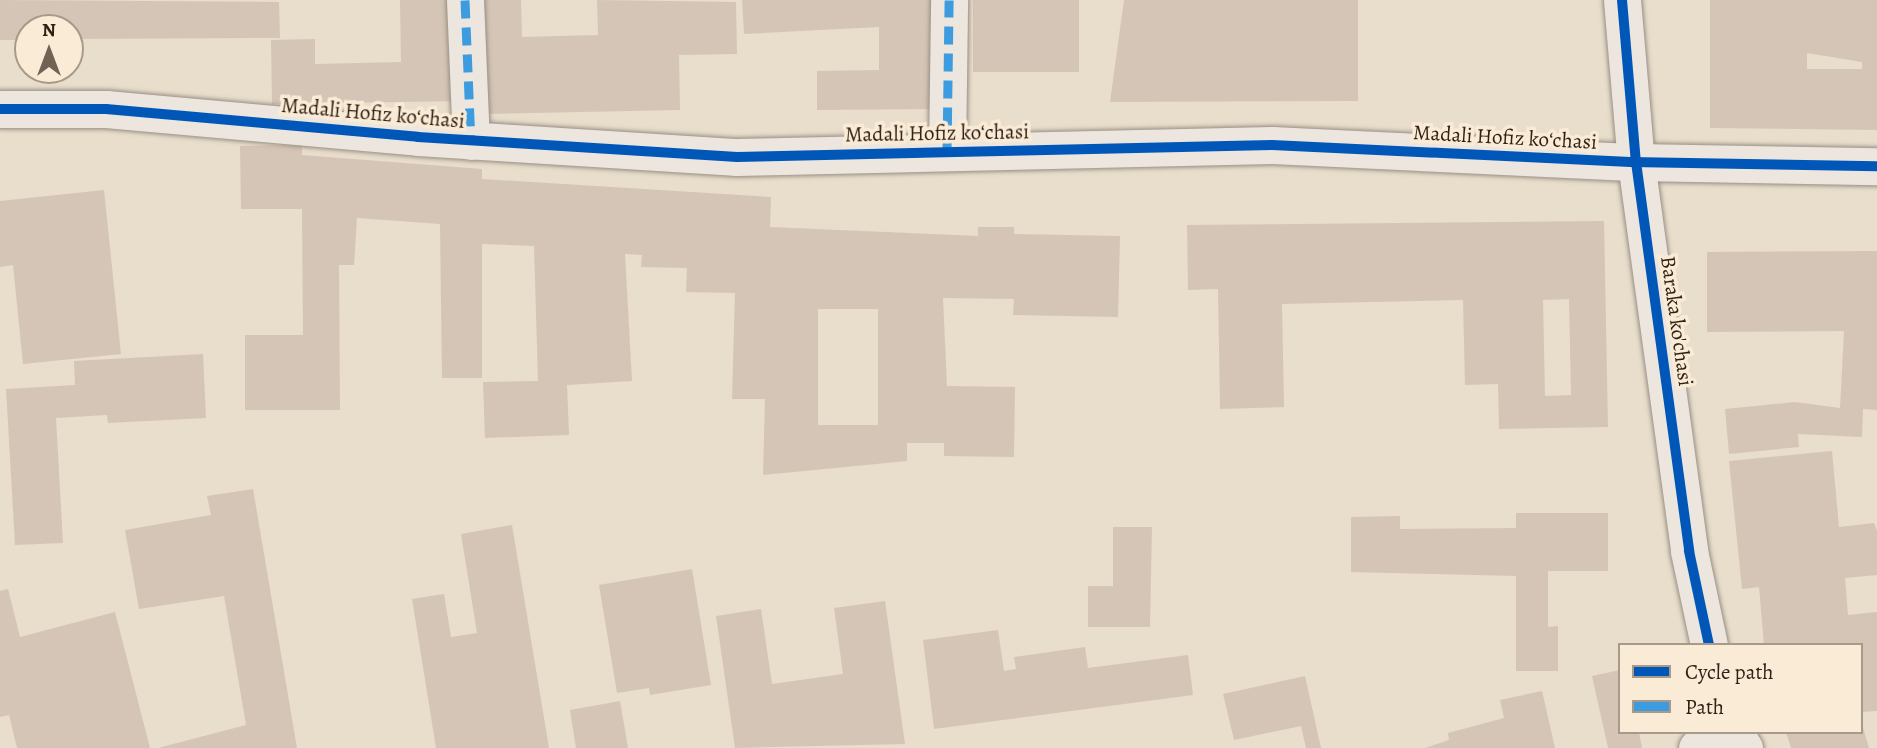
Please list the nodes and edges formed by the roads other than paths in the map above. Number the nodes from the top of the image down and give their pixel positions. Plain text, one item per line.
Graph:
1 (465, 0) edge
2 (949, 0) edge
3 (1622, 0) edge
4 (0, 109) edge
5 (471, 141) junction
6 (947, 152) junction
7 (1636, 162) junction
8 (1877, 166) edge
9 (1709, 643) edge
10 (1711, 734) edge
11 (1697, 748) edge

1 - 5 street
2 - 6 street
3 - 7 street, Baraka ko'chasi
4 - 5 street, Madali Hofiz koʻchasi
5 - 6 street, Madali Hofiz koʻchasi
6 - 7 street, Madali Hofiz koʻchasi
7 - 8 street, Madali Hofiz koʻchasi
7 - 9 street, Baraka ko'chasi
10 - 11 street

